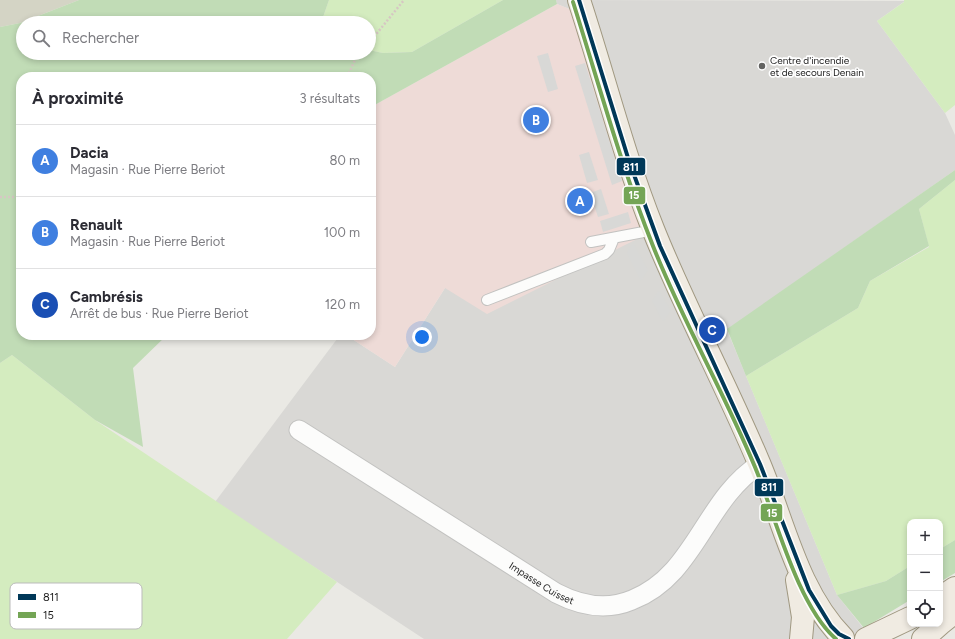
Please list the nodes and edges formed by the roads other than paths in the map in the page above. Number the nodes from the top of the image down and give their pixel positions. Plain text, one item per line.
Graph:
1 (579, 0) edge
2 (654, 230) junction
3 (614, 238) junction
4 (591, 242) dead end
5 (487, 300) dead end
6 (299, 430) dead end
7 (760, 464) junction
8 (788, 540) junction
9 (955, 588) edge
10 (943, 596) edge
11 (955, 612) edge
12 (907, 619) edge
13 (943, 622) edge
14 (937, 627) edge
15 (801, 639) edge
16 (839, 639) edge
17 (866, 639) edge
18 (923, 639) edge

1 - 2 main road
2 - 3 lane
2 - 7 main road
3 - 4 lane
3 - 5 lane
6 - 7 street, Impasse Cuisset
7 - 8 main road
8 - 15 main road
8 - 16 main road
9 - 10 main road
11 - 13 main road
12 - 17 main road
14 - 18 main road

